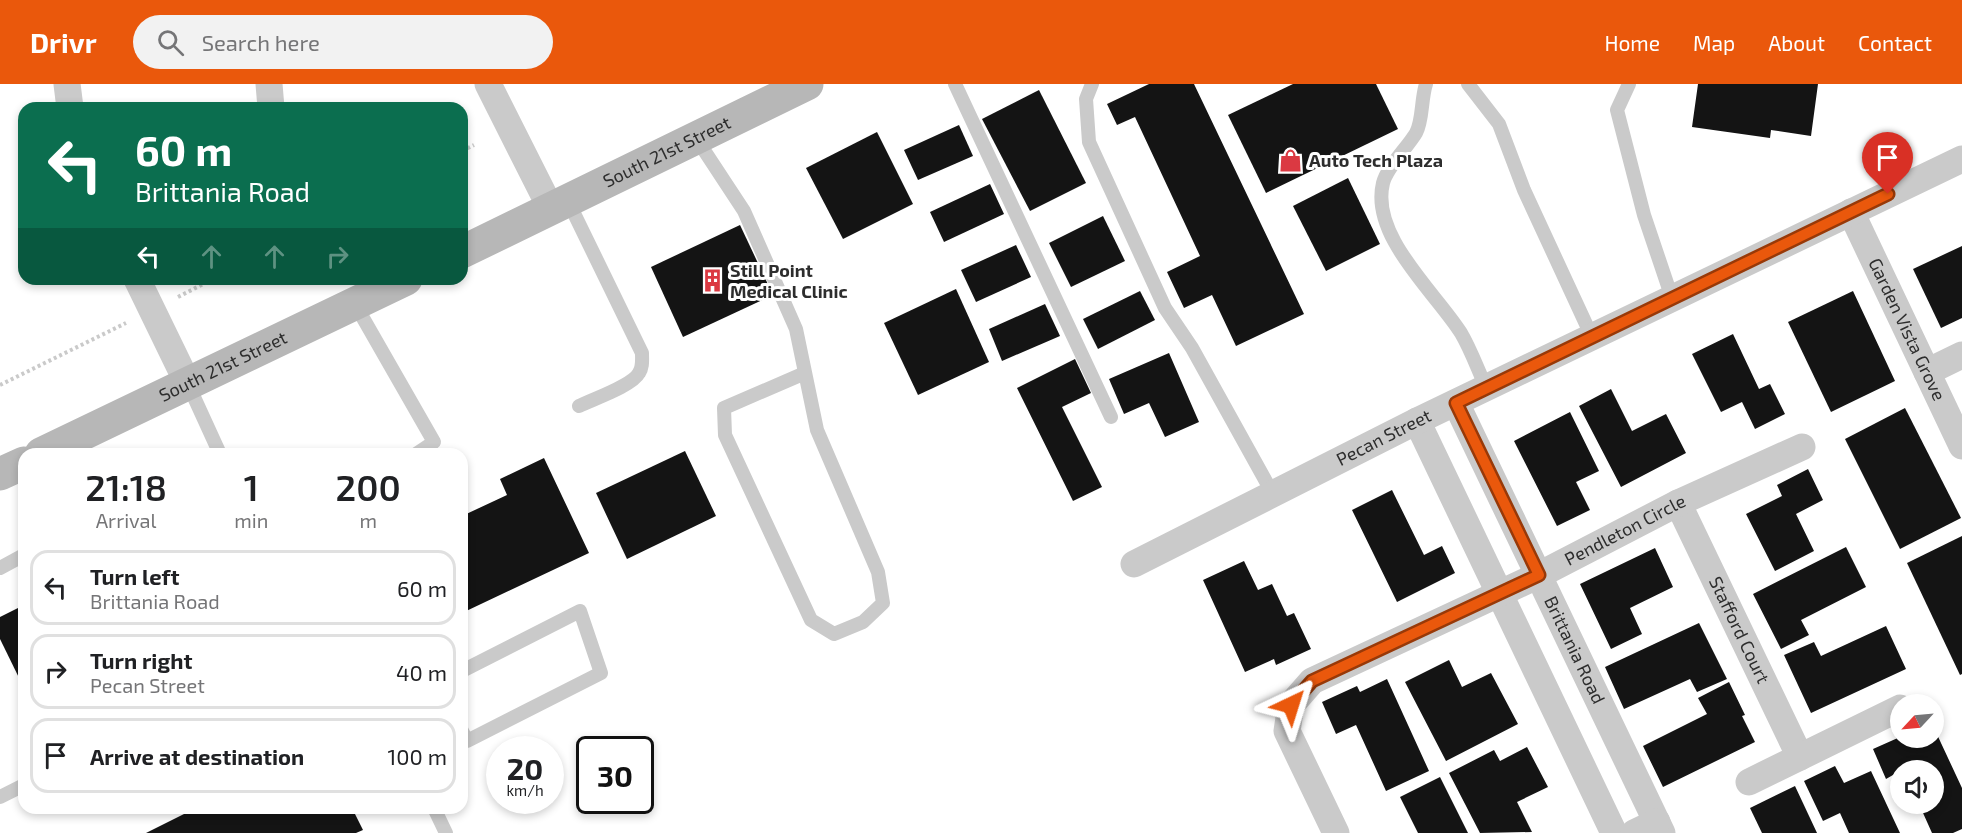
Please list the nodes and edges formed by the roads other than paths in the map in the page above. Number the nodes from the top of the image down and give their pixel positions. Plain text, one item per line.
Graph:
1 (67, 84) edge
2 (269, 84) edge
3 (488, 84) edge
4 (807, 84) edge
5 (955, 84) edge
6 (1092, 84) edge
7 (1426, 84) edge
8 (1468, 84) edge
9 (1629, 84) edge
10 (69, 102) edge
11 (270, 102) edge
12 (696, 138) junction
13 (1962, 159) edge
14 (560, 205) junction
15 (1851, 212) junction
16 (468, 249) edge
17 (140, 285) edge
18 (394, 285) edge
19 (1672, 298) junction
20 (355, 304) junction
21 (1592, 337) junction
22 (1962, 355) edge
23 (1927, 372) junction
24 (805, 373) junction
25 (188, 384) junction
26 (1486, 387) junction
27 (1456, 403) junction
28 (579, 406) dead end
29 (1111, 417) dead end
30 (1417, 421) junction
31 (1962, 446) edge
32 (1802, 447) dead end
33 (59, 448) edge
34 (217, 448) edge
35 (425, 448) edge
36 (18, 466) edge
37 (0, 474) edge
38 (1273, 494) junction
39 (1678, 503) junction
40 (18, 558) edge
41 (1134, 564) dead end
42 (0, 568) edge
43 (1539, 575) junction
44 (1500, 593) junction
45 (468, 668) edge
46 (1890, 713) edge
47 (468, 740) edge
48 (1800, 757) junction
49 (1749, 782) dead end
50 (18, 788) edge
51 (0, 797) edge
52 (437, 814) edge
53 (1651, 829) edge
54 (446, 833) edge
55 (1336, 833) edge
56 (1614, 833) edge

1 - 10 street
2 - 11 street
3 - 14 street
4 - 12 main road, South 21st Street
5 - 29 lane
6 - 38 lane
7 - 26 lane
8 - 21 lane
9 - 19 lane
12 - 14 main road, South 21st Street
12 - 24 lane
13 - 15 street, Pecan Street
14 - 16 main road, South 21st Street
14 - 28 lane
15 - 19 street, Pecan Street
15 - 23 street, Garden Vista Grove
17 - 25 street
18 - 20 main road, South 21st Street
19 - 21 street, Pecan Street
20 - 25 main road, South 21st Street
20 - 35 lane
21 - 26 street, Pecan Street
22 - 23 street
23 - 31 street, Garden Vista Grove
24 - 24 lane
25 - 33 main road, South 21st Street
25 - 34 lane
26 - 27 street, Pecan Street
27 - 30 street, Pecan Street
27 - 43 street, Brittania Road
30 - 38 street, Pecan Street
30 - 44 street
32 - 39 street, Pendleton Circle
36 - 37 main road
38 - 41 street, Pecan Street
39 - 43 street, Pendleton Circle
39 - 48 street, Stafford Court
40 - 42 lane
43 - 44 street, Pendleton Circle
43 - 53 street, Brittania Road
44 - 55 street, Pendleton Circle
44 - 56 street
45 - 47 lane
46 - 48 street
48 - 49 street
50 - 51 lane
52 - 54 lane

